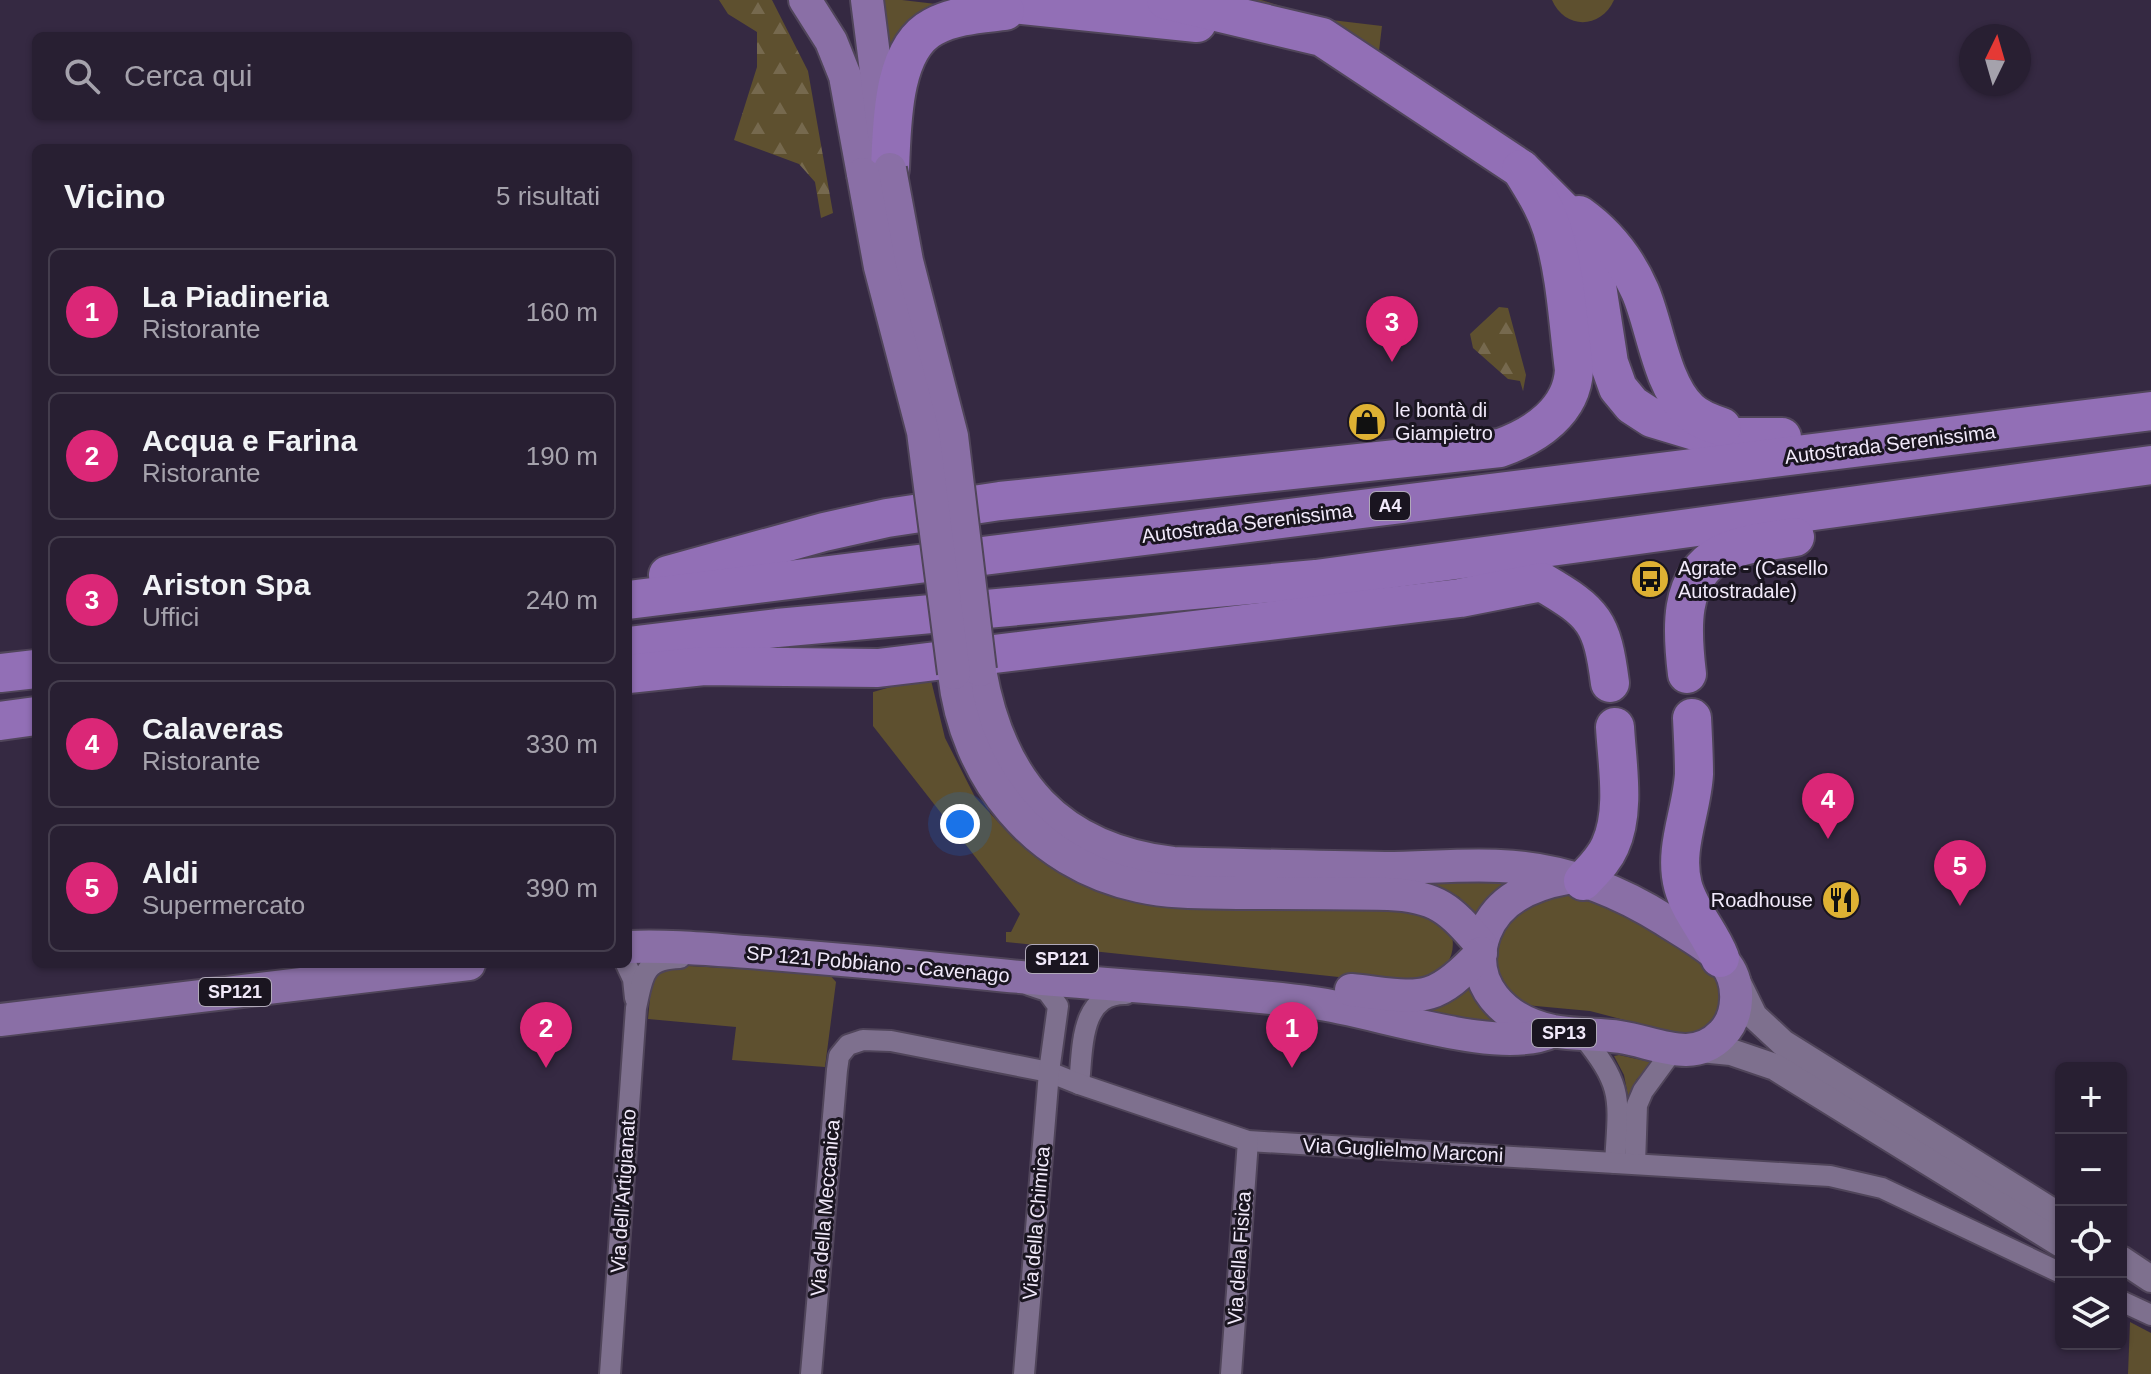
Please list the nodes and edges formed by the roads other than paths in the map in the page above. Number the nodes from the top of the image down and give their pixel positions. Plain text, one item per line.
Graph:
1 (805, 0) edge
2 (867, 0) edge
3 (974, 0) edge
4 (1166, 0) edge
5 (1047, 8) junction
6 (1303, 31) junction
7 (1521, 169) junction
8 (876, 172) junction
9 (1551, 196) junction
10 (2151, 403) edge
11 (2151, 411) edge
12 (1763, 438) junction
13 (2151, 465) edge
14 (1905, 497) junction
15 (632, 585) edge
16 (632, 600) edge
17 (632, 646) edge
18 (32, 669) edge
19 (967, 672) junction
20 (0, 673) edge
21 (632, 674) edge
22 (1687, 674) dead end
23 (1610, 683) dead end
24 (32, 717) edge
25 (1692, 718) dead end
26 (0, 721) edge
27 (1615, 727) dead end
28 (1575, 879) junction
29 (632, 929) edge
30 (632, 947) edge
31 (1481, 949) junction
32 (793, 956) junction
33 (1726, 965) junction
34 (296, 968) edge
35 (436, 968) edge
36 (628, 968) edge
37 (1246, 979) junction
38 (1181, 991) junction
39 (1065, 994) junction
40 (0, 1004) edge
41 (636, 1008) junction
42 (0, 1020) edge
43 (1567, 1033) junction
44 (848, 1045) joint
45 (1686, 1049) junction
46 (1049, 1072) junction
47 (1079, 1084) junction
48 (1248, 1141) junction
49 (1625, 1163) junction
50 (2055, 1213) edge
51 (2055, 1240) edge
52 (2127, 1263) edge
53 (2055, 1270) edge
54 (2123, 1278) edge
55 (2151, 1279) edge
56 (2151, 1293) edge
57 (2127, 1304) edge
58 (2151, 1315) edge
59 (610, 1374) edge
60 (811, 1374) edge
61 (1024, 1374) edge
62 (1231, 1374) edge

1 - 8 main road
2 - 8 main road
3 - 5 highway
4 - 6 highway
5 - 6 highway
5 - 8 highway
6 - 7 highway
7 - 9 highway
7 - 15 highway
8 - 19 main road, bridge
9 - 12 highway
9 - 12 highway
10 - 12 highway
11 - 16 highway, Autostrada Serenissima / A4
13 - 14 highway
14 - 17 highway
14 - 22 highway
18 - 20 highway
19 - 28 main road
19 - 31 main road
21 - 23 highway
24 - 26 highway
25 - 33 highway
27 - 28 highway
28 - 31 main road, SP 121 Pobbiano - Cavenago
28 - 33 main road
29 - 37 main road, SP 121 Pobbiano - Cavenago / SP121
30 - 32 main road, SP 121 Pobbiano - Cavenago / SP121
31 - 37 main road, SP 121 Pobbiano - Cavenago / SP121
31 - 43 main road, SP13
32 - 39 main road, SP 121 Pobbiano - Cavenago / SP121
32 - 41 street, Via dell'Artigianato
33 - 45 main road
33 - 50 street
34 - 40 main road, SP121
35 - 42 main road, SP121
36 - 41 street, Via dell'Artigianato
37 - 39 main road
38 - 39 main road, SP 121 Pobbiano - Cavenago / SP121
38 - 43 main road, SP 121 Pobbiano - Cavenago / SP121
38 - 47 street
39 - 46 street, Via della Chimica
41 - 59 street, Via dell'Artigianato
43 - 45 main road, SP13
43 - 49 street
44 - 46 street, Via Guglielmo Marconi
44 - 60 street, Via della Meccanica
45 - 49 street
45 - 51 street, SP13
46 - 47 street, Via Guglielmo Marconi
46 - 61 street, Via della Chimica
47 - 48 street, Via Guglielmo Marconi
48 - 49 street, Via Guglielmo Marconi
48 - 62 street, Via della Fisica
49 - 53 street, Via Guglielmo Marconi
52 - 55 street
54 - 56 street
57 - 58 street

